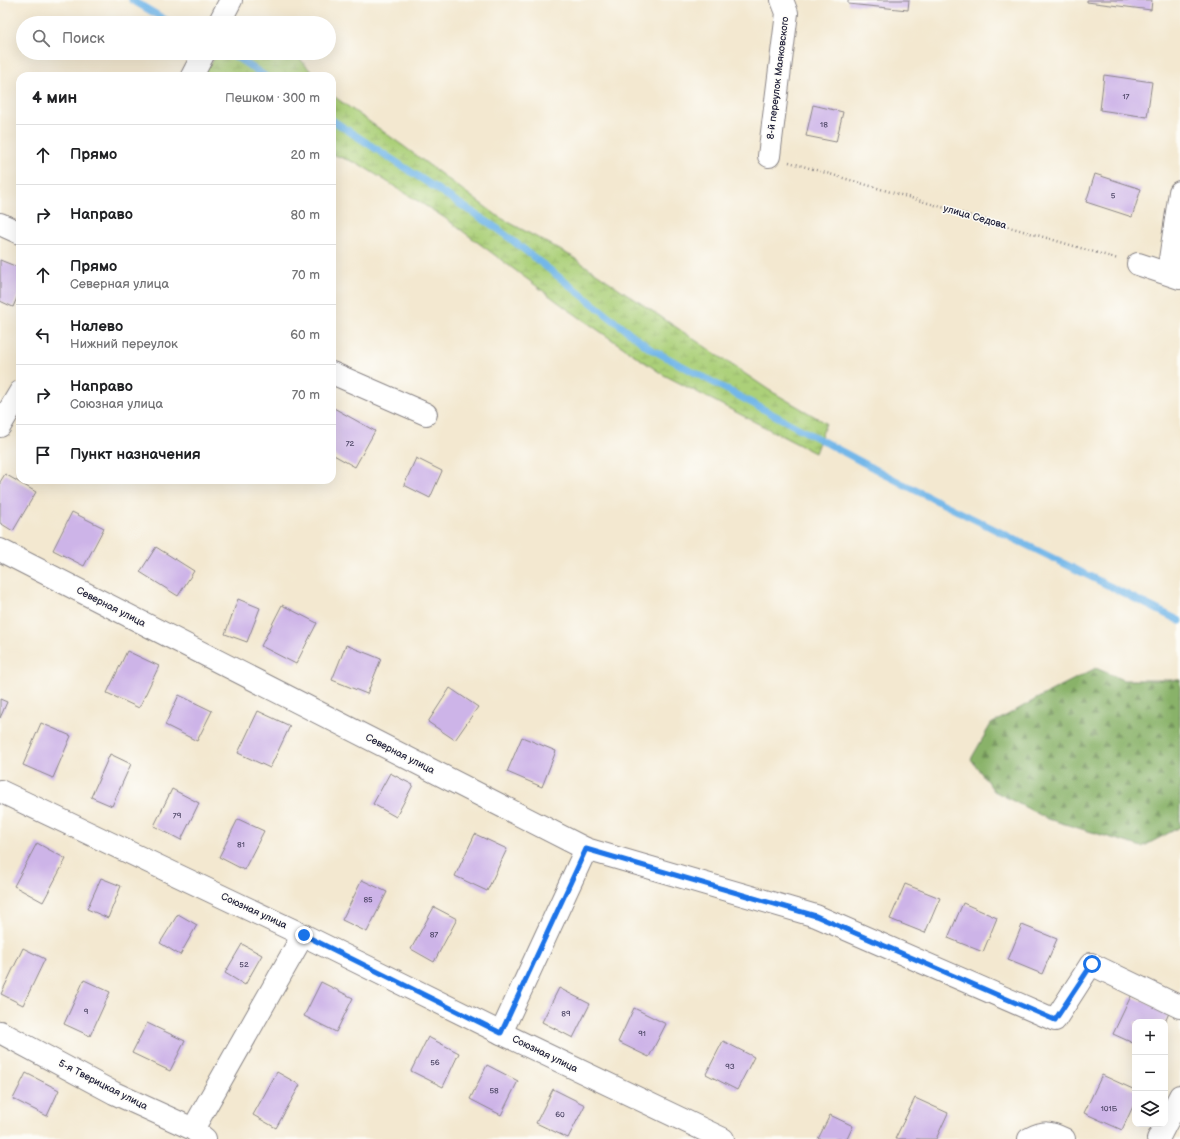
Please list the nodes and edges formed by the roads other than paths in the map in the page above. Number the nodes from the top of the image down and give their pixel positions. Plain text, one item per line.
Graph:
1 (231, 0) edge
2 (782, 0) edge
3 (223, 16) edge
4 (200, 60) edge
5 (194, 72) edge
6 (769, 156) road end
7 (1180, 192) edge
8 (0, 224) edge
9 (16, 231) edge
10 (1138, 264) road end
11 (1174, 275) edge
12 (336, 374) edge
13 (16, 399) edge
14 (426, 414) dead end
15 (0, 426) edge
16 (0, 550) edge
17 (0, 791) edge
18 (586, 849) junction
19 (304, 935) junction
20 (1180, 1007) edge
21 (0, 1032) edge
22 (501, 1033) junction
23 (1180, 1096) edge
24 (199, 1134) edge
25 (723, 1139) edge
26 (1029, 1139) edge
27 (1064, 1139) edge
28 (1158, 1139) edge

1 - 3 street
2 - 6 street, 8-й переулок Маяковского
4 - 5 street
7 - 11 street
8 - 9 street
10 - 11 street
12 - 14 street
13 - 15 street
16 - 18 street, Северная улица
17 - 19 street, Союзная улица
18 - 20 street, Северная улица
18 - 22 street
19 - 22 street, Союзная улица
19 - 24 street
21 - 24 street, 5-я Тверицкая улица
22 - 25 street, Союзная улица
23 - 28 street
26 - 27 street

